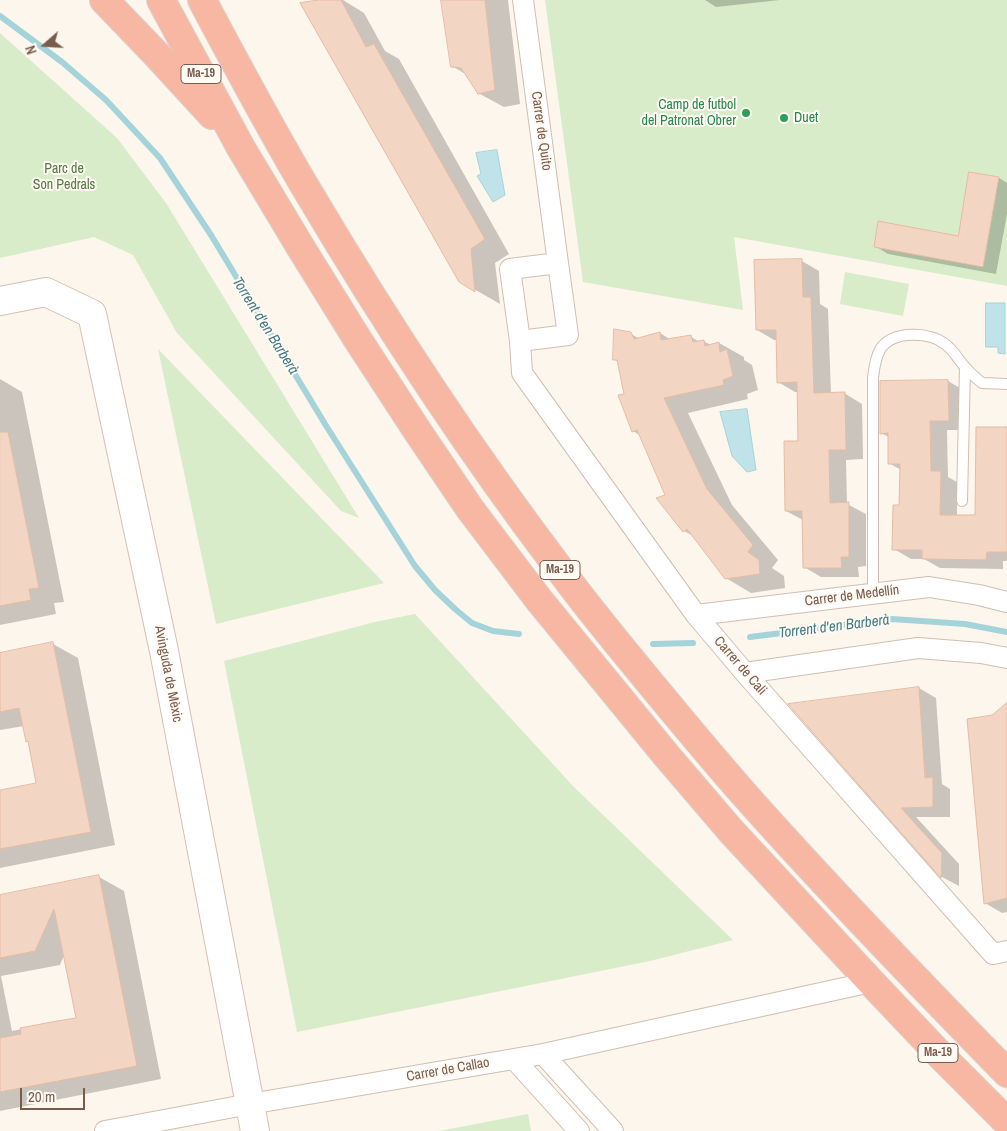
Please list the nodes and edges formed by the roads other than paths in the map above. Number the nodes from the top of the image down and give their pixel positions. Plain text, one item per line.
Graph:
1 (104, 0) edge
2 (161, 0) edge
3 (202, 0) edge
4 (523, 0) edge
5 (241, 148) junction
6 (558, 262) junction
7 (0, 302) edge
8 (520, 341) junction
9 (965, 368) junction
10 (1007, 384) edge
11 (962, 501) dead end
12 (873, 594) junction
13 (1007, 602) edge
14 (696, 615) junction
15 (1007, 658) edge
16 (745, 672) junction
17 (1007, 951) edge
18 (871, 982) junction
19 (544, 1054) junction
20 (514, 1059) junction
21 (1007, 1073) edge
22 (250, 1104) junction
23 (1007, 1122) edge
24 (105, 1131) edge
25 (255, 1131) edge
26 (579, 1131) edge
27 (613, 1131) edge

1 - 5 highway
2 - 5 highway, Ma-19
3 - 21 highway, Ma-19
4 - 6 street, Carrer de Quito
5 - 18 highway, Ma-19
6 - 8 street
6 - 8 street, Carrer de Quito
7 - 22 street, Avinguda de Mèxic
8 - 14 street, Carrer de Cali
9 - 10 lane
9 - 11 lane
9 - 12 lane
12 - 13 street, Carrer de Medellín
12 - 14 street, Carrer de Medellín
14 - 16 street, Carrer de Cali
15 - 16 street
16 - 17 street, Carrer de Cali
18 - 19 street, Carrer de Callao
18 - 23 highway, Ma-19
19 - 20 street, Carrer de Callao
19 - 27 street
20 - 22 street, Carrer de Callao
20 - 26 street
22 - 24 street, Carrer de Callao
22 - 25 street, Avinguda de Mèxic

